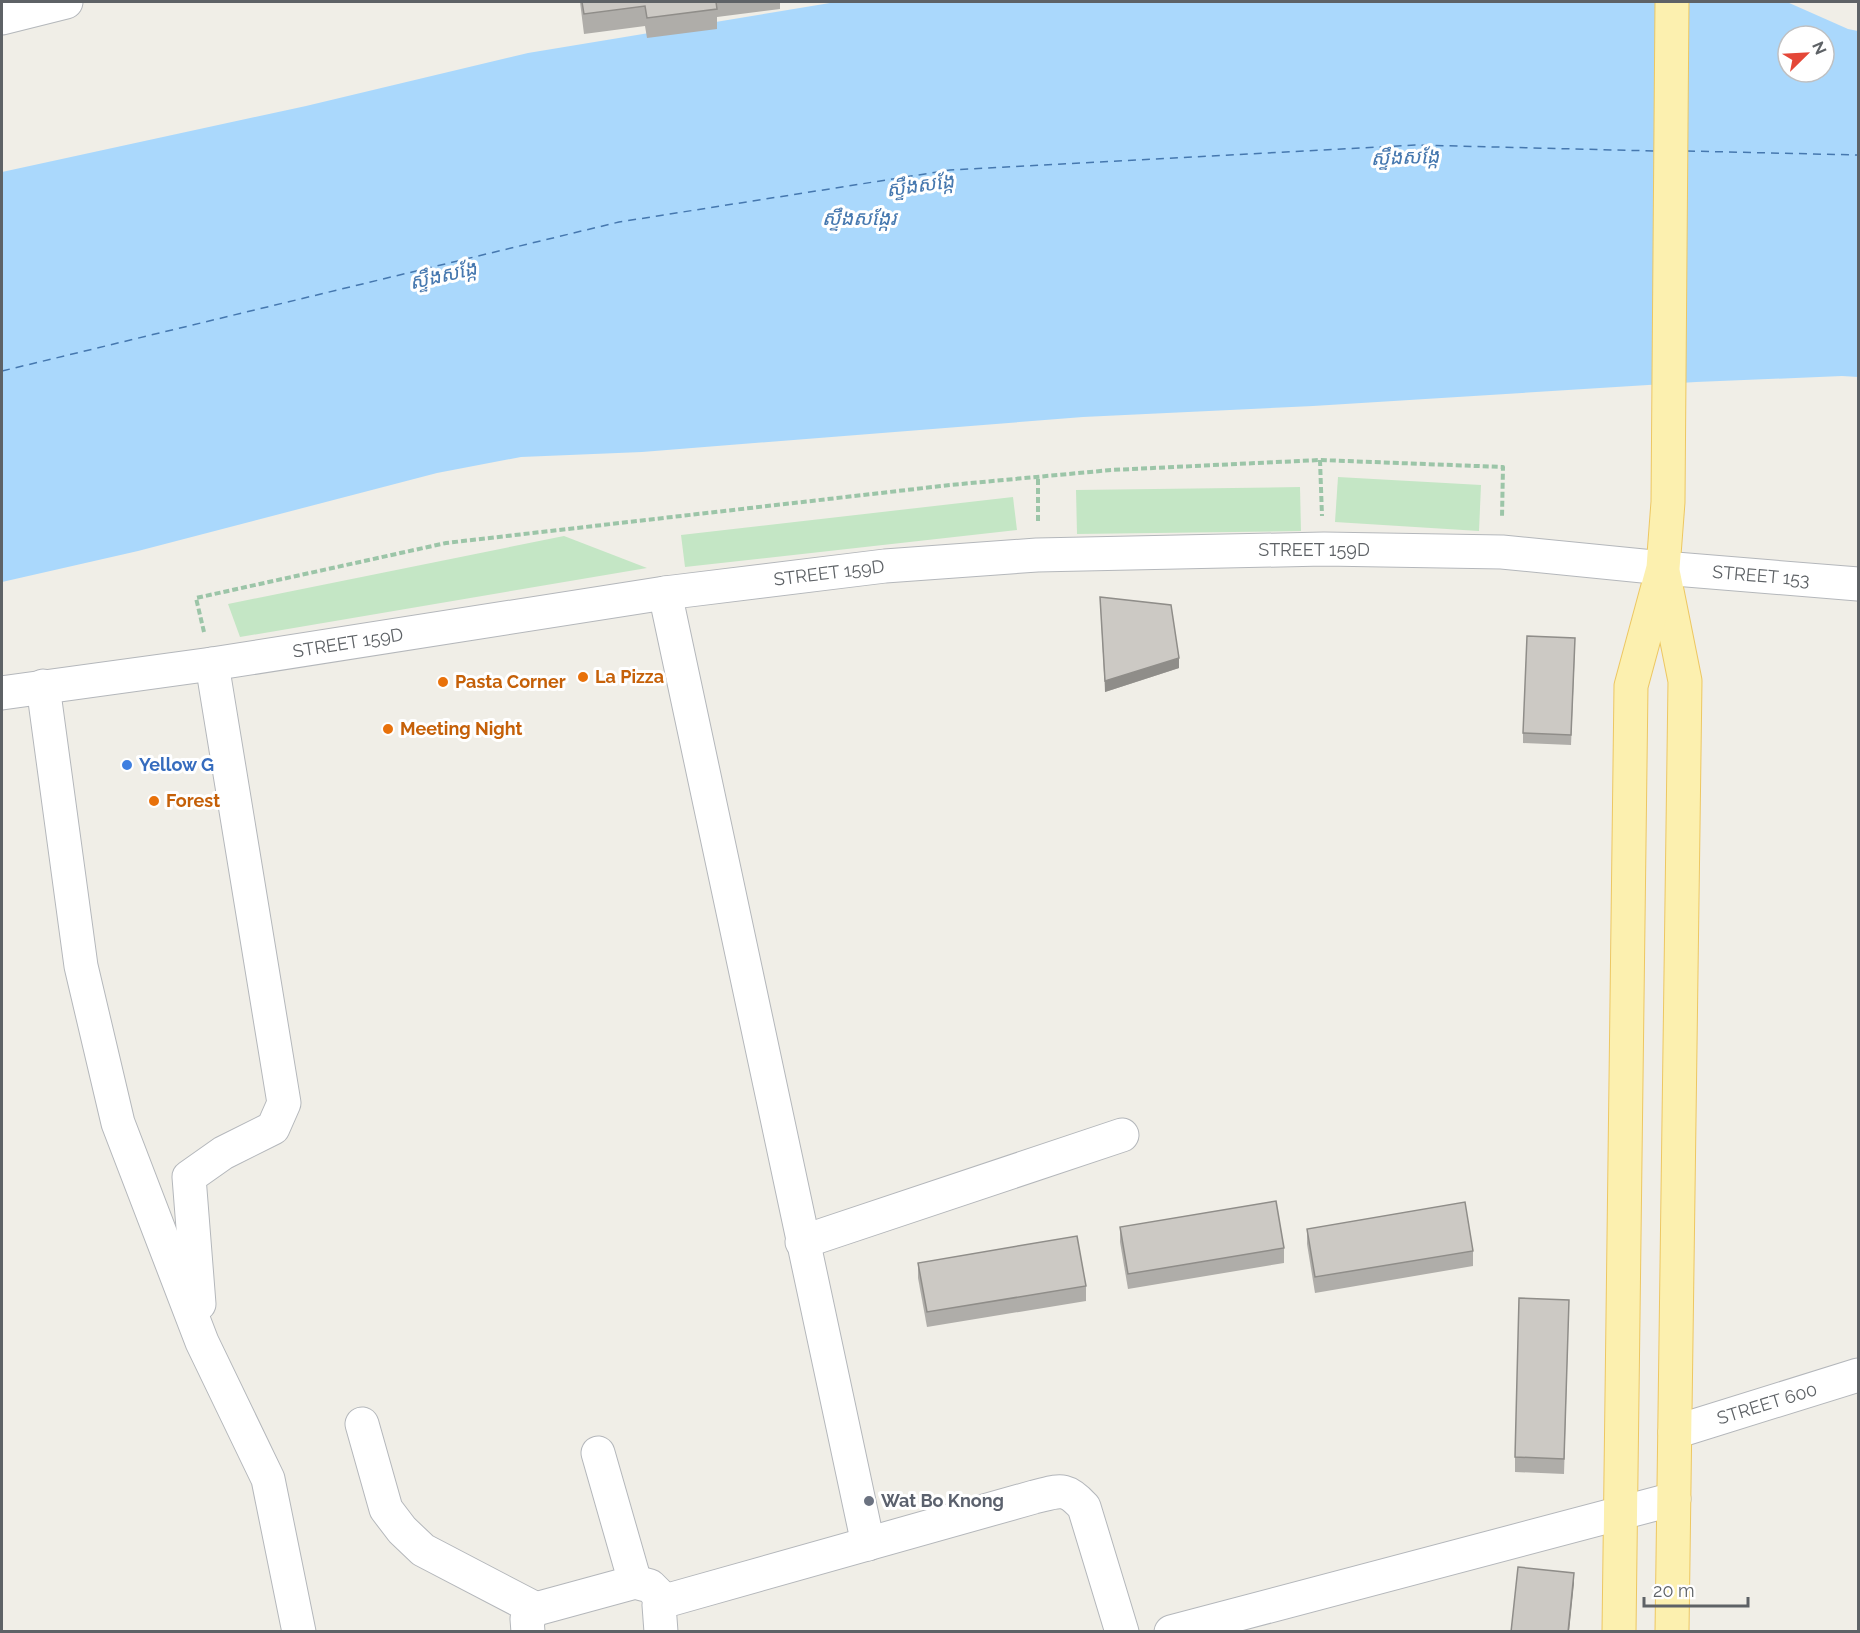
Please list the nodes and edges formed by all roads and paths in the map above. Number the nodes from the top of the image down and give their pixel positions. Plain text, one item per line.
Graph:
1 (66, 2) edge
2 (1672, 2) edge
3 (2, 18) edge
4 (1320, 460) junction
5 (1038, 477) junction
6 (1323, 549) junction
7 (1502, 552) junction
8 (1037, 555) junction
9 (1663, 568) junction
10 (1858, 584) edge
11 (665, 593) junction
12 (212, 664) junction
13 (43, 686) junction
14 (2, 693) edge
15 (1122, 1135) dead end
16 (802, 1242) junction
17 (202, 1341) junction
18 (1858, 1375) edge
19 (362, 1424) dead end
20 (1675, 1432) junction
21 (598, 1453) dead end
22 (1674, 1499) junction
23 (1621, 1513) junction
24 (868, 1544) junction
25 (635, 1582) junction
26 (663, 1616) edge
27 (532, 1620) edge
28 (299, 1632) edge
29 (1122, 1632) edge
30 (1171, 1632) edge
31 (1619, 1632) edge
32 (1672, 1632) edge

1 - 3 street
2 - 9 main road
4 - 5 path
4 - 6 path
4 - 7 path
5 - 8 path
5 - 12 path
6 - 7 street, STREET 159D
6 - 8 street, STREET 159D
7 - 9 street, STREET 159D
8 - 11 street, STREET 159D
9 - 10 street, STREET 153
9 - 20 main road
9 - 23 main road
11 - 12 street, STREET 159D
11 - 16 street
12 - 13 street, STREET 159D
12 - 17 street
13 - 14 street, STREET 159D
13 - 17 street
15 - 16 street
16 - 24 street
17 - 28 street
18 - 20 street, STREET 600
19 - 27 street
20 - 22 main road
21 - 25 street
22 - 23 street
22 - 32 main road
23 - 30 street
23 - 31 main road
24 - 26 street
24 - 29 street
25 - 26 street
25 - 27 street

